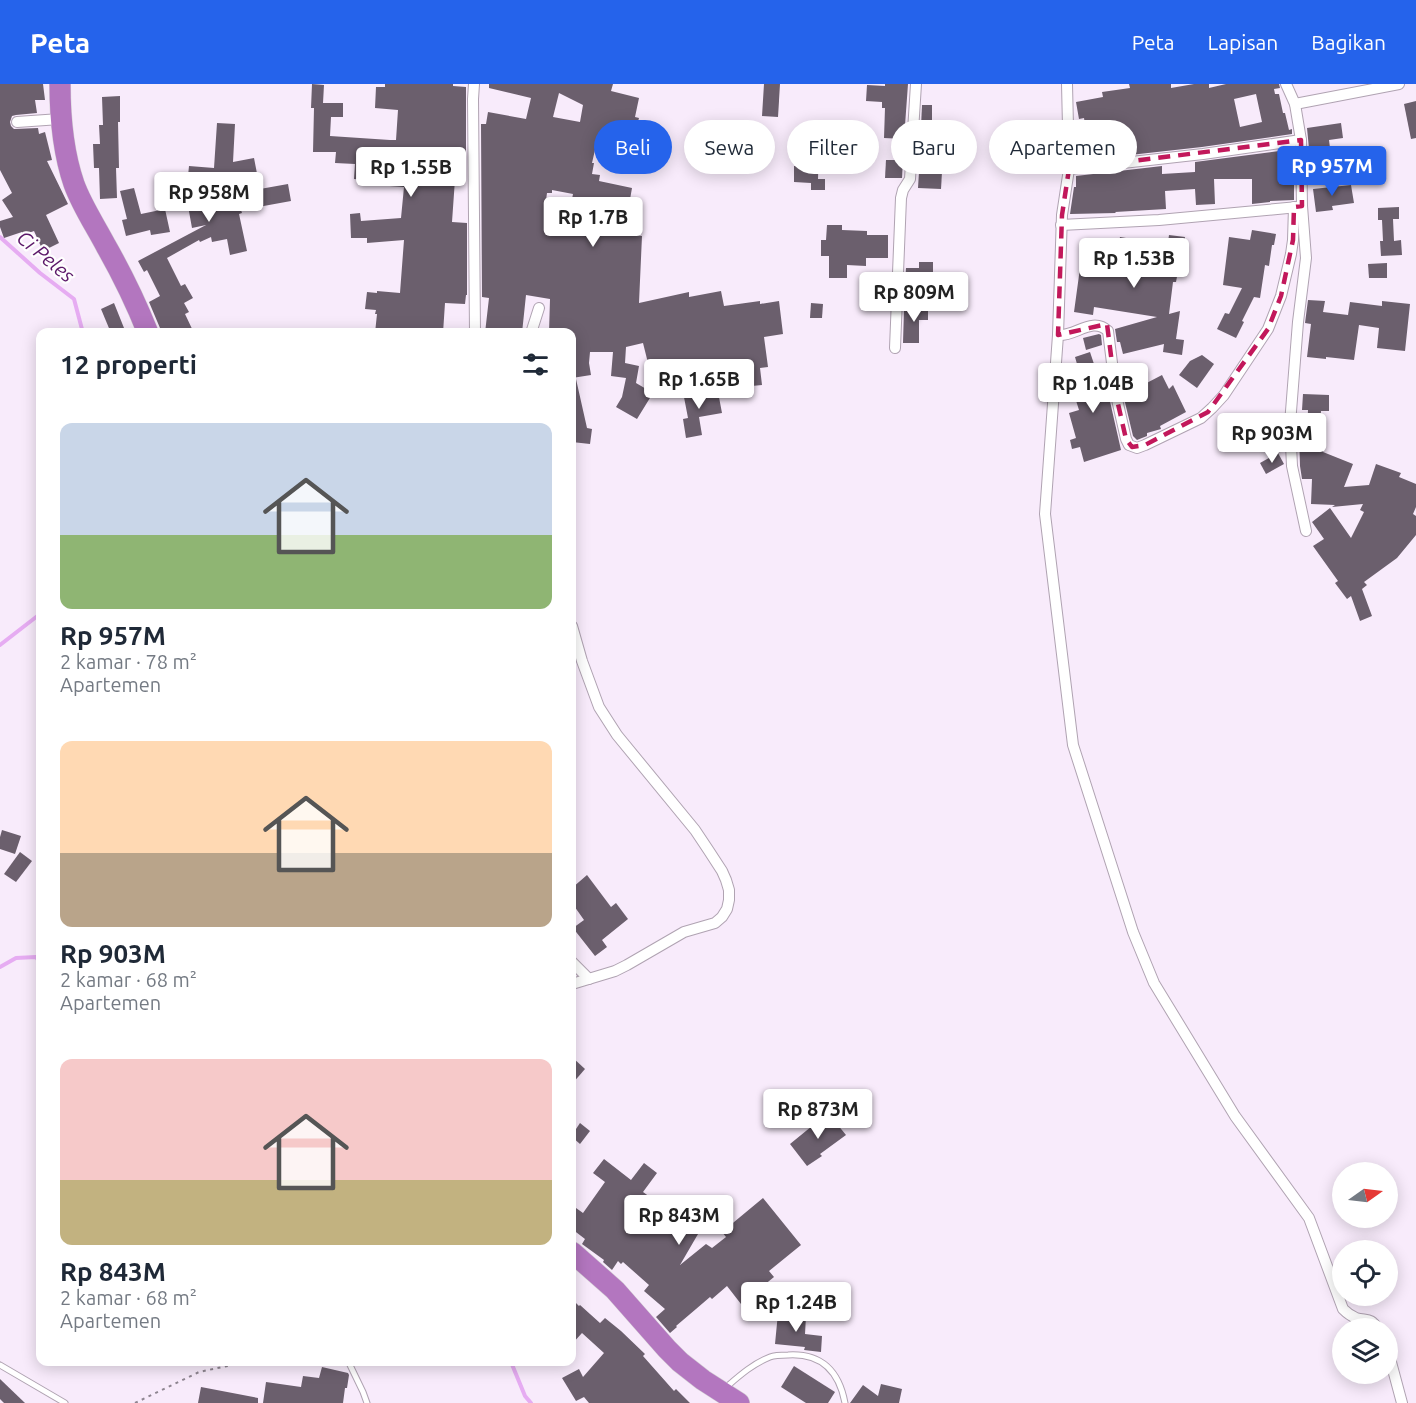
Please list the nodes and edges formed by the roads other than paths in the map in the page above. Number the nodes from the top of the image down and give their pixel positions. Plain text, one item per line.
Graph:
1 (60, 84) edge
2 (474, 84) edge
3 (916, 84) edge
4 (1067, 84) edge
5 (1286, 84) edge
6 (1399, 84) edge
7 (1295, 104) junction
8 (60, 119) junction
9 (1068, 120) edge
10 (17, 122) dead end
11 (1301, 140) junction
12 (1137, 161) edge
13 (1068, 174) edge
14 (1298, 207) junction
15 (1061, 225) junction
16 (1293, 240) junction
17 (1306, 258) junction
18 (539, 308) dead end
19 (146, 328) edge
20 (475, 328) edge
21 (533, 328) edge
22 (1058, 335) junction
23 (895, 348) dead end
24 (1306, 531) dead end
25 (576, 640) edge
26 (576, 966) edge
27 (589, 979) junction
28 (576, 983) edge
29 (576, 1255) edge
30 (1356, 1318) edge
31 (0, 1365) edge
32 (350, 1366) edge
33 (1397, 1384) edge
34 (720, 1392) junction
35 (65, 1403) edge
36 (367, 1403) edge
37 (739, 1403) edge
38 (845, 1403) edge
39 (1402, 1403) edge

1 - 8 highway
2 - 20 street
3 - 23 street
4 - 9 street
5 - 7 street
6 - 7 street
7 - 11 street
8 - 10 street
8 - 19 highway
11 - 12 street
11 - 14 street
13 - 15 street
14 - 15 street
14 - 16 street
14 - 17 street
15 - 22 street
16 - 17 street
16 - 22 street
17 - 24 street
18 - 21 street
22 - 30 street
25 - 27 street
26 - 27 street
27 - 28 street
29 - 34 highway
31 - 35 lane
32 - 36 lane
33 - 39 street
34 - 37 highway
34 - 38 lane

